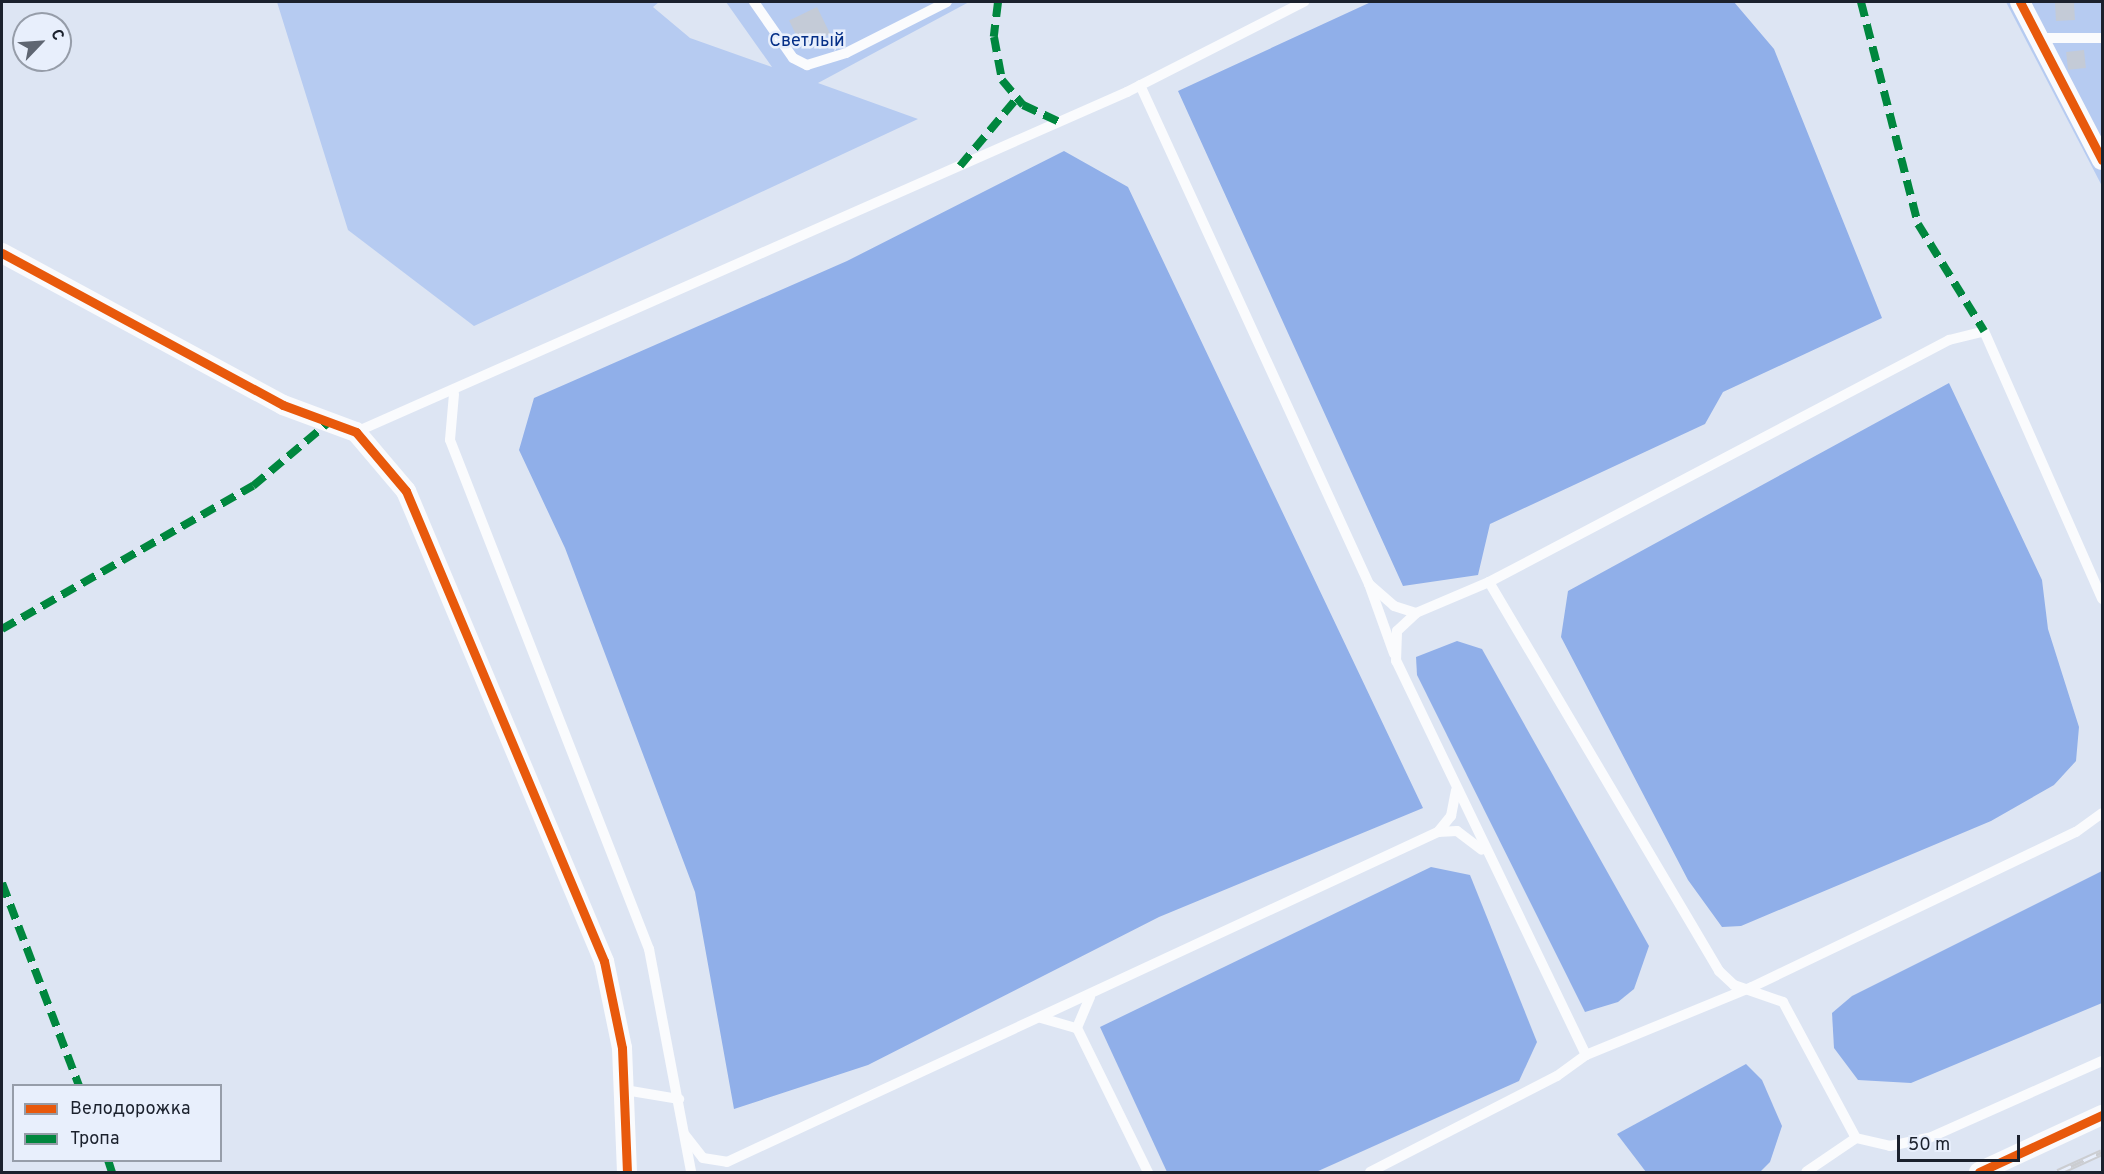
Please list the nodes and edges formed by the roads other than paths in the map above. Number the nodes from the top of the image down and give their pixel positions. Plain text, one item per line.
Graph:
1 (754, 2) edge
2 (947, 2) edge
3 (1304, 2) edge
4 (2020, 2) edge
5 (2040, 38) junction
6 (2103, 38) edge
7 (1140, 85) junction
8 (2103, 160) edge
9 (2, 253) edge
10 (453, 394) junction
11 (356, 432) junction
12 (1489, 582) junction
13 (1369, 584) junction
14 (2103, 599) edge
15 (1416, 613) junction
16 (1396, 661) junction
17 (1456, 789) junction
18 (2103, 813) edge
19 (1437, 832) junction
20 (1485, 852) junction
21 (1752, 987) junction
22 (1092, 995) junction
23 (1040, 1018) junction
24 (1077, 1028) junction
25 (1586, 1054) junction
26 (2103, 1061) edge
27 (625, 1090) junction
28 (679, 1099) junction
29 (2103, 1114) edge
30 (685, 1135) junction
31 (1856, 1138) junction
32 (1385, 1168) edge
33 (627, 1173) edge
34 (691, 1173) edge
35 (1148, 1173) edge
36 (1370, 1173) edge
37 (1806, 1173) edge
38 (1979, 1173) edge

1 - 2 lane
3 - 7 lane
4 - 5 street
5 - 6 lane
5 - 8 street
7 - 10 lane
7 - 13 lane
9 - 11 street
10 - 11 lane
10 - 28 lane
11 - 27 street
12 - 14 lane
12 - 15 lane
12 - 21 lane
13 - 15 lane
13 - 16 lane
15 - 16 lane
16 - 17 lane
17 - 19 lane
17 - 20 lane
18 - 21 lane
19 - 20 lane
19 - 22 lane
20 - 25 lane
21 - 25 lane
21 - 31 lane
22 - 23 lane
22 - 24 lane
23 - 24 lane
23 - 30 lane
24 - 35 lane
25 - 32 lane
26 - 31 lane
27 - 28 lane
27 - 33 street
28 - 30 lane
29 - 38 street
30 - 34 lane
31 - 37 lane
32 - 36 lane

